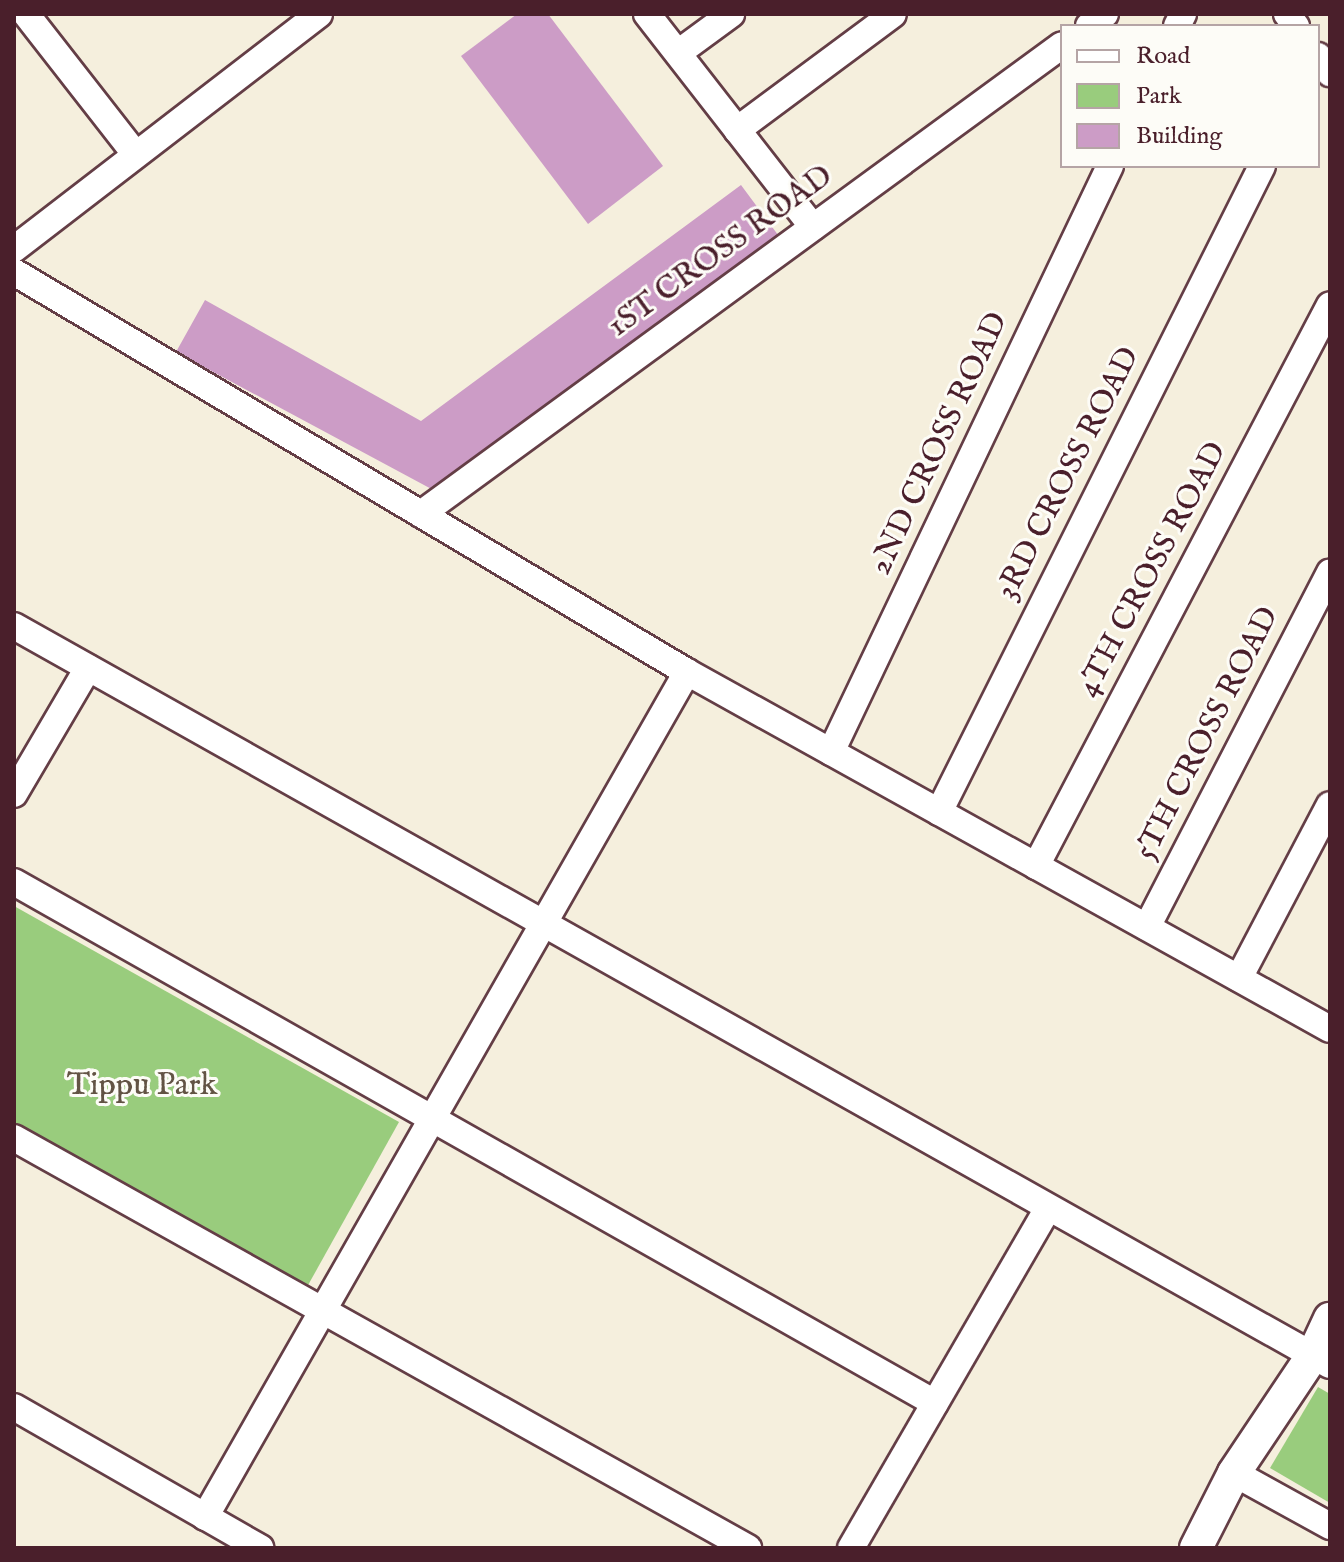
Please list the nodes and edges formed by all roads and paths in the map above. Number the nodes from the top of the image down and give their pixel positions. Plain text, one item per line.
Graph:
1 (26, 14) edge
2 (319, 14) edge
3 (647, 14) edge
4 (731, 14) edge
5 (893, 14) edge
6 (1060, 46) edge
7 (678, 53) junction
8 (737, 130) junction
9 (134, 152) junction
10 (1109, 168) edge
11 (1261, 168) edge
12 (813, 227) junction
13 (14, 249) edge
14 (14, 272) edge
15 (1330, 305) edge
16 (421, 514) junction
17 (1330, 572) edge
18 (14, 626) edge
19 (88, 668) junction
20 (687, 672) junction
21 (831, 752) junction
22 (14, 794) edge
23 (1330, 805) edge
24 (939, 812) junction
25 (1036, 866) junction
26 (14, 882) edge
27 (545, 926) junction
28 (1147, 927) junction
29 (1239, 978) junction
30 (1327, 1021) edge
31 (432, 1122) junction
32 (14, 1138) edge
33 (1047, 1210) junction
34 (323, 1313) junction
35 (1330, 1319) edge
36 (1322, 1360) edge
37 (935, 1403) junction
38 (14, 1407) edge
39 (1234, 1473) junction
40 (205, 1517) junction
41 (1330, 1526) edge
42 (260, 1548) edge
43 (748, 1548) edge
44 (851, 1548) edge
45 (1196, 1548) edge

1 - 9 street
2 - 9 street
3 - 7 street
4 - 7 street
5 - 8 street
6 - 12 street, 1ST CROSS ROAD
7 - 8 street
8 - 12 street
9 - 13 street
10 - 21 street, 2ND CROSS ROAD
11 - 24 street, 3RD CROSS ROAD
12 - 16 street, 1ST CROSS ROAD
14 - 16 street
15 - 25 street, 4TH CROSS ROAD
16 - 20 street
17 - 28 street, 5TH CROSS ROAD
18 - 19 street
19 - 22 street
19 - 27 street
20 - 21 street
20 - 27 street
21 - 24 street
23 - 29 street
24 - 25 street
25 - 28 street
26 - 31 street
27 - 31 street
27 - 33 street
28 - 29 street
29 - 30 street
31 - 34 street
31 - 37 street
32 - 34 street
33 - 36 street
33 - 37 street
34 - 40 street
34 - 43 street
35 - 36 street
36 - 39 street
37 - 44 street
38 - 40 street
39 - 41 street
39 - 45 street
40 - 42 street

